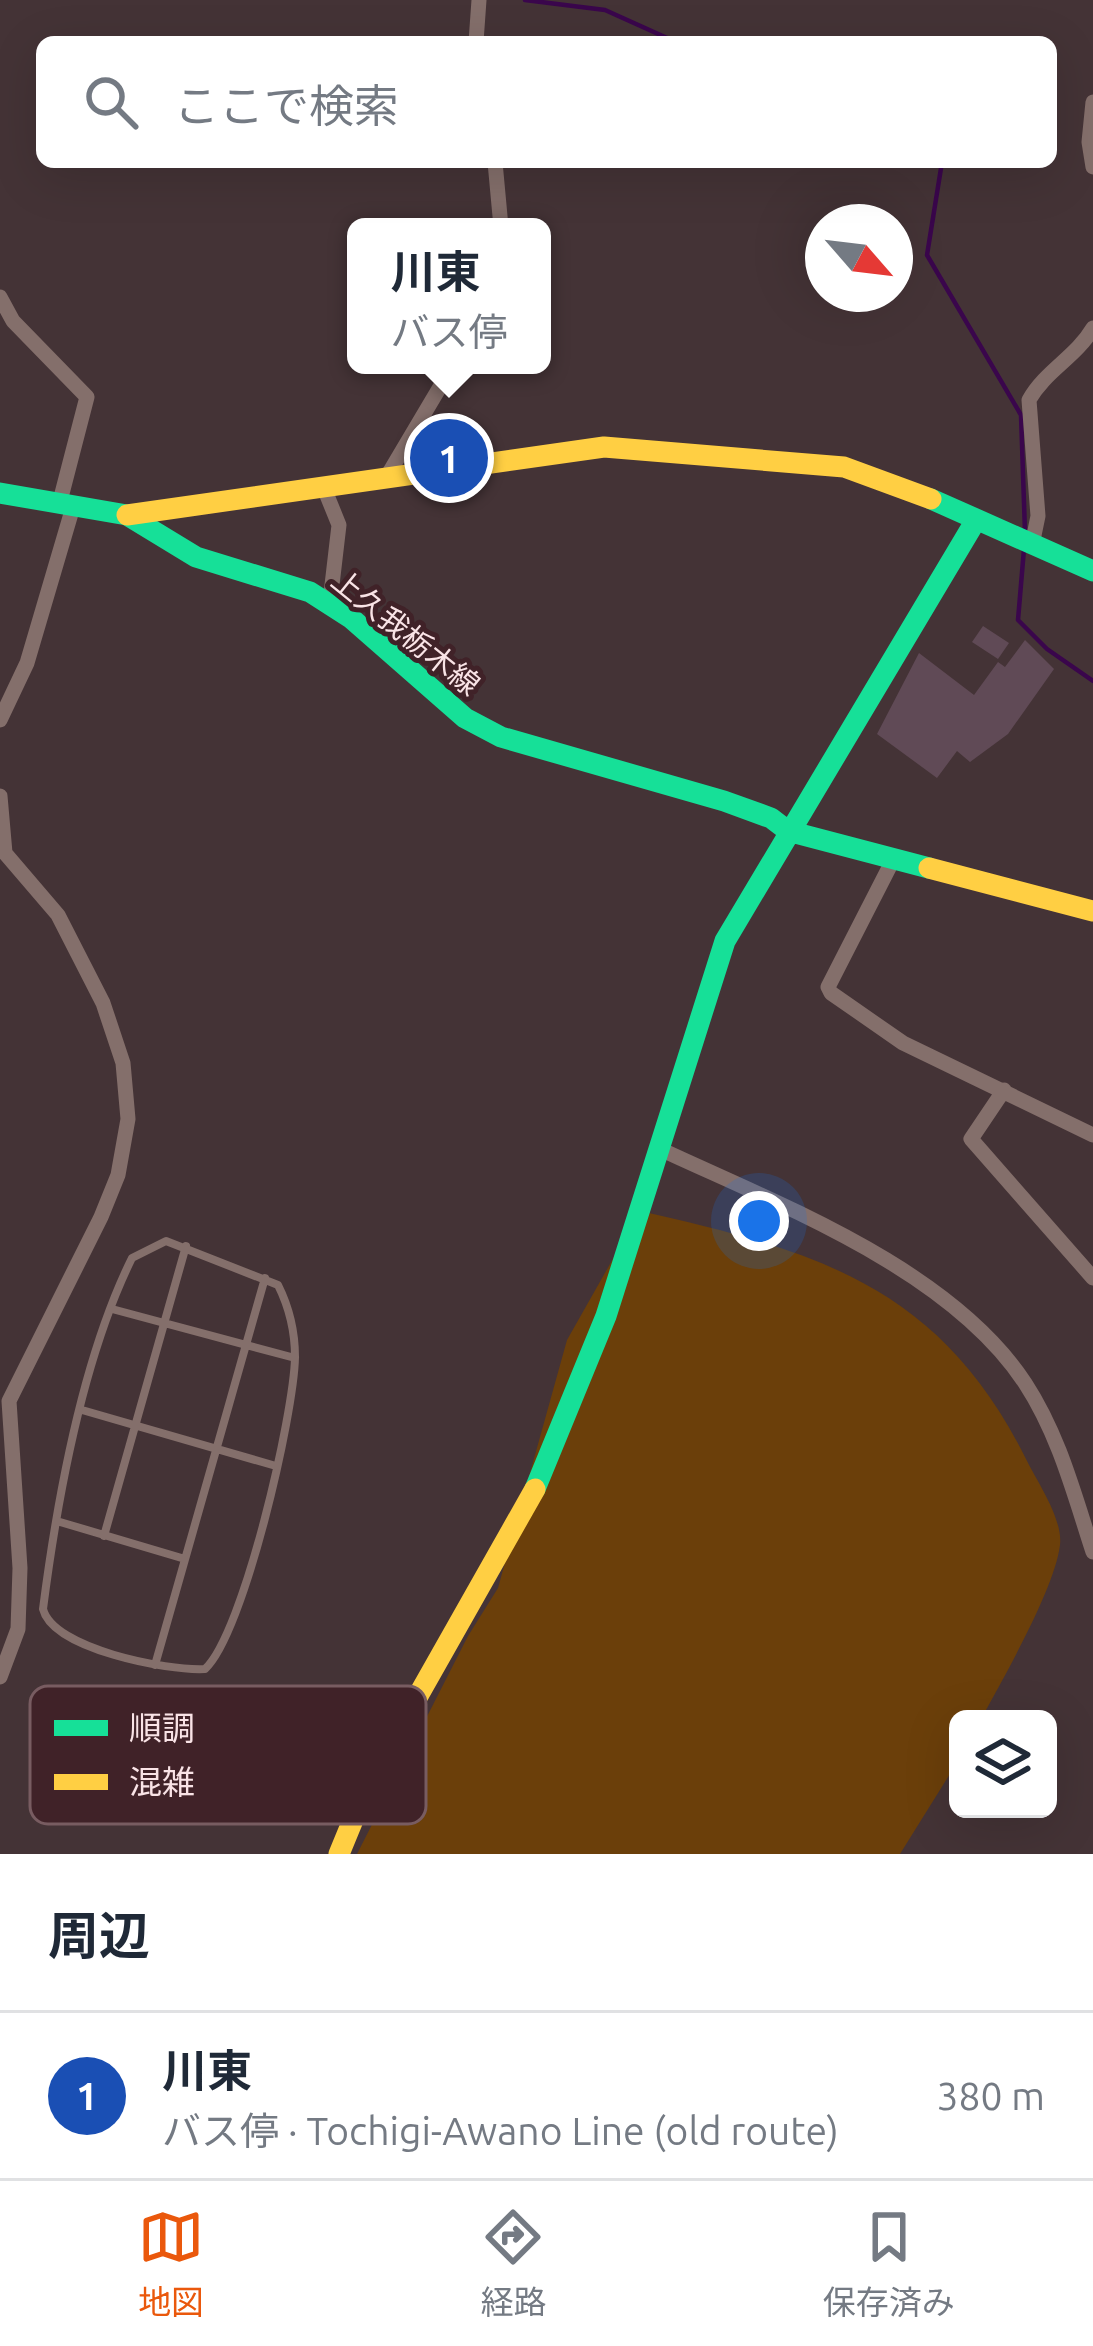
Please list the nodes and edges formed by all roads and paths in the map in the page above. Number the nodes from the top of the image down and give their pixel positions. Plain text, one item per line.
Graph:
1 (479, 0) edge
2 (476, 36) edge
3 (1093, 102) edge
4 (1093, 167) edge
5 (496, 168) edge
6 (500, 218) edge
7 (0, 297) edge
8 (1093, 328) edge
9 (448, 374) edge
10 (386, 478) junction
11 (325, 488) junction
12 (0, 493) edge
13 (66, 506) junction
14 (128, 515) junction
15 (976, 520) junction
16 (1032, 545) junction
17 (1093, 571) edge
18 (330, 602) junction
19 (0, 720) edge
20 (0, 796) edge
21 (788, 831) junction
22 (2, 856) edge
23 (893, 860) junction
24 (1093, 911) edge
25 (1004, 1090) junction
26 (1093, 1135) edge
27 (660, 1149) junction
28 (186, 1246) junction
29 (265, 1278) junction
30 (1093, 1279) edge
31 (112, 1309) junction
32 (164, 1322) junction
33 (246, 1345) junction
34 (295, 1358) junction
35 (82, 1410) junction
36 (135, 1424) junction
37 (216, 1448) junction
38 (276, 1466) junction
39 (60, 1522) junction
40 (104, 1536) junction
41 (1093, 1552) edge
42 (185, 1559) junction
43 (155, 1665) junction
44 (0, 1677) edge
45 (424, 1686) edge
46 (351, 1824) edge
47 (339, 1854) edge

1 - 2 street
3 - 4 street
5 - 6 street
7 - 13 street
8 - 16 street
9 - 10 street
10 - 11 street
10 - 15 street
11 - 14 street
11 - 18 street
12 - 13 street
13 - 14 street
13 - 19 street
14 - 18 street, 上久我栃木線
15 - 16 street
15 - 21 street
16 - 17 street
18 - 21 street, 上久我栃木線
20 - 22 street
21 - 23 street, 上久我栃木線
21 - 27 street
22 - 44 street
23 - 24 street, 上久我栃木線
23 - 25 street
25 - 26 street
25 - 30 street
27 - 41 street
27 - 45 street
28 - 29 lane
28 - 31 lane
28 - 32 lane
29 - 33 lane
29 - 34 lane
31 - 32 lane
31 - 35 lane
32 - 33 lane
32 - 36 lane
33 - 34 lane
33 - 37 lane
34 - 38 lane
35 - 36 lane
35 - 39 lane
36 - 37 lane
36 - 40 lane
37 - 38 lane
37 - 42 lane
38 - 43 lane
39 - 40 lane
39 - 43 lane
40 - 42 lane
42 - 43 lane
46 - 47 street

